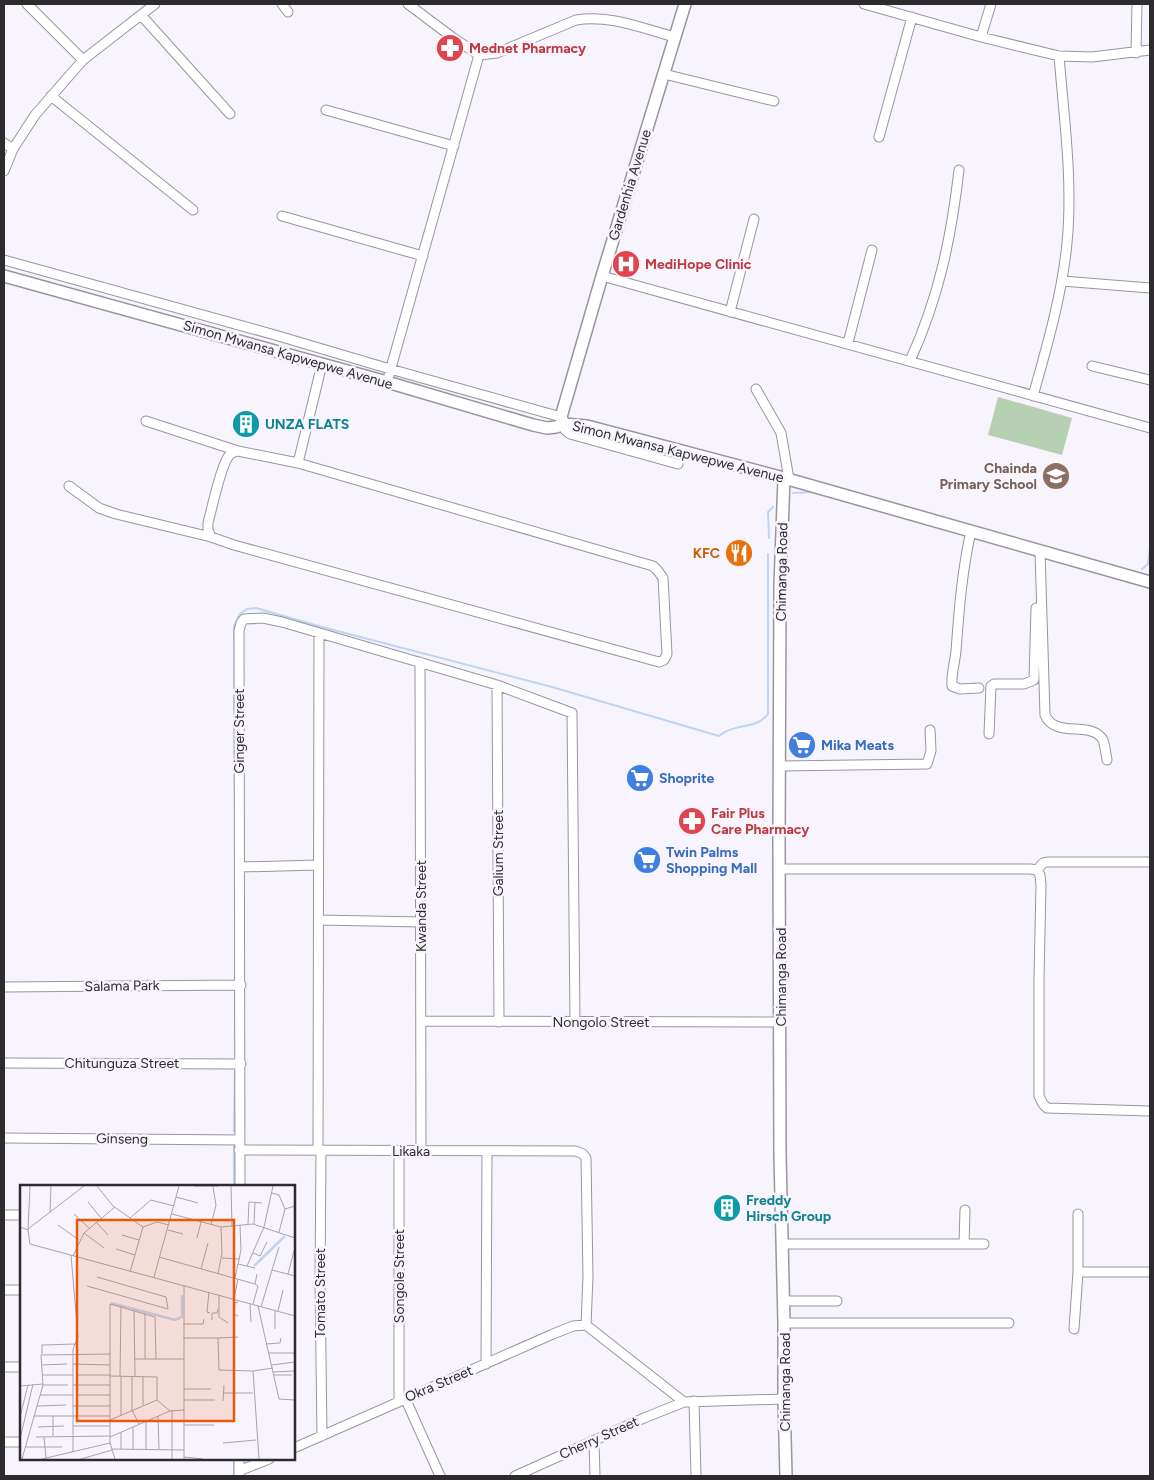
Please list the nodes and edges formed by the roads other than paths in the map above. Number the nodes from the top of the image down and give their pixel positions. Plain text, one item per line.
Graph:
1 (27, 4) edge
2 (155, 4) edge
3 (282, 4) edge
4 (408, 4) edge
5 (685, 4) edge
6 (864, 4) edge
7 (990, 4) edge
8 (1137, 4) edge
9 (288, 12) dead end
10 (141, 15) junction
11 (912, 17) junction
12 (675, 37) junction
13 (982, 37) junction
14 (1150, 50) edge
15 (1136, 53) junction
16 (479, 54) junction
17 (1059, 56) junction
18 (83, 60) junction
19 (664, 74) junction
20 (51, 96) junction
21 (774, 101) dead end
22 (326, 110) dead end
23 (230, 114) dead end
24 (879, 137) dead end
25 (4, 143) edge
26 (454, 146) junction
27 (13, 149) junction
28 (959, 170) dead end
29 (4, 171) edge
30 (193, 210) dead end
31 (282, 216) dead end
32 (754, 219) dead end
33 (872, 250) dead end
34 (423, 256) junction
35 (4, 260) edge
36 (4, 276) edge
37 (602, 276) junction
38 (1062, 281) junction
39 (1150, 288) edge
40 (169, 305) junction
41 (730, 312) junction
42 (164, 320) junction
43 (848, 343) junction
44 (910, 361) junction
45 (322, 364) junction
46 (1092, 366) dead end
47 (390, 369) junction
48 (1150, 380) edge
49 (387, 382) junction
50 (756, 389) dead end
51 (1033, 396) junction
52 (146, 420) dead end
53 (563, 420) junction
54 (1150, 428) edge
55 (238, 451) junction
56 (298, 463) junction
57 (678, 464) dead end
58 (787, 478) junction
59 (69, 486) dead end
60 (971, 531) junction
61 (211, 537) junction
62 (1040, 551) junction
63 (1041, 566) junction
64 (1150, 582) edge
65 (320, 634) junction
66 (420, 662) junction
67 (497, 685) junction
68 (979, 688) dead end
69 (930, 730) dead end
70 (989, 734) dead end
71 (1107, 760) dead end
72 (780, 766) junction
73 (1150, 862) edge
74 (318, 865) junction
75 (240, 867) junction
76 (780, 869) junction
77 (1037, 870) junction
78 (319, 920) junction
79 (421, 922) junction
80 (241, 985) junction
81 (4, 987) edge
82 (420, 1021) junction
83 (498, 1022) junction
84 (575, 1022) junction
85 (781, 1022) junction
86 (4, 1063) edge
87 (241, 1064) junction
88 (1150, 1111) edge
89 (4, 1138) edge
90 (239, 1145) junction
91 (421, 1150) junction
92 (319, 1151) junction
93 (399, 1151) junction
94 (487, 1151) junction
95 (240, 1185) edge
96 (965, 1210) dead end
97 (1078, 1214) dead end
98 (4, 1215) edge
99 (20, 1215) edge
100 (782, 1244) junction
101 (964, 1244) junction
102 (984, 1244) dead end
103 (1078, 1272) junction
104 (1150, 1272) edge
105 (5, 1290) edge
106 (20, 1290) edge
107 (784, 1301) junction
108 (837, 1301) dead end
109 (784, 1323) junction
110 (1009, 1323) dead end
111 (586, 1325) junction
112 (1074, 1329) dead end
113 (486, 1364) junction
114 (4, 1367) edge
115 (20, 1367) edge
116 (784, 1399) junction
117 (402, 1400) junction
118 (689, 1402) junction
119 (322, 1436) junction
120 (594, 1440) junction
121 (4, 1442) edge
122 (20, 1442) edge
123 (295, 1448) edge
124 (239, 1460) edge
125 (267, 1460) edge
126 (239, 1474) edge
127 (440, 1476) edge
128 (515, 1476) edge
129 (595, 1476) edge
130 (696, 1476) edge
131 (786, 1476) edge

1 - 18 street
2 - 10 street
3 - 9 street
4 - 16 street
5 - 12 main road, Gardenhia Avenue
6 - 11 street
7 - 13 street
8 - 15 street
10 - 18 street
10 - 23 street
11 - 13 street
11 - 24 street
12 - 16 street
12 - 19 main road, Gardenhia Avenue
13 - 17 street
14 - 15 street
15 - 17 street
16 - 26 street
17 - 38 street
18 - 20 street
19 - 21 street
19 - 37 main road, Gardenhia Avenue
20 - 27 street
20 - 30 street
22 - 26 street
25 - 27 street
26 - 34 street
27 - 29 street
28 - 44 street
31 - 34 street
32 - 41 street
33 - 43 street
34 - 47 street
35 - 40 street
36 - 42 main road, Simon Mwansa Kapwepwe Avenue
37 - 41 street
37 - 53 main road, Gardenhia Avenue
38 - 39 street
38 - 51 street
40 - 42 street
40 - 47 street
41 - 43 street
42 - 45 main road, Simon Mwansa Kapwepwe Avenue
43 - 44 street
44 - 51 street
45 - 49 main road, Simon Mwansa Kapwepwe Avenue
45 - 56 street
46 - 48 street
47 - 49 street
47 - 53 street
49 - 53 main road, Simon Mwansa Kapwepwe Avenue
50 - 58 street
51 - 54 street
52 - 55 street
53 - 57 street
53 - 58 main road, Simon Mwansa Kapwepwe Avenue
55 - 56 street
55 - 61 street
56 - 61 street
58 - 60 main road, Simon Mwansa Kapwepwe Avenue
58 - 72 main road, Chimanga Road
59 - 61 street
60 - 62 main road, Simon Mwansa Kapwepwe Avenue
60 - 68 street
62 - 63 street
62 - 64 main road, Simon Mwansa Kapwepwe Avenue
63 - 70 street
63 - 71 street
65 - 66 street, Ginger Street
65 - 74 street, Tomato Street
65 - 75 street, Ginger Street
66 - 67 street, Ginger Street
66 - 79 street, Kwanda Street
67 - 83 street, Galium Street
67 - 84 street, Ginger Street
69 - 72 street
72 - 76 main road, Chimanga Road
73 - 77 street
74 - 75 street
74 - 78 street, Tomato Street
75 - 80 street, Ginger Street
76 - 77 street
76 - 85 main road, Chimanga Road
77 - 88 street
78 - 79 street
78 - 92 street, Tomato Street
79 - 82 street, Kwanda Street
80 - 81 street, Salama Park
80 - 87 street, Ginger Street
82 - 83 street, Nongolo Street
82 - 91 street, Kwanda Street
83 - 84 street, Nongolo Street
84 - 85 street, Nongolo Street
85 - 100 main road, Chimanga Road
86 - 87 street, Chitunguza Street
87 - 90 street, Ginger Street
89 - 90 street, Ginseng
90 - 92 street, Likaka
90 - 95 street, Ginger Street
91 - 93 street, Likaka
91 - 94 street, Likaka
92 - 93 street, Likaka
92 - 119 street, Tomato Street
93 - 117 street, Songole Street
94 - 111 street, Likaka
94 - 113 street
96 - 101 street
97 - 103 street
98 - 99 street
100 - 101 street
100 - 107 main road, Chimanga Road
101 - 102 street
103 - 104 street
103 - 112 street
105 - 106 street
107 - 108 street
107 - 109 main road, Chimanga Road
109 - 110 street
109 - 116 main road, Chimanga Road
111 - 113 street, Okra Street
111 - 118 street
113 - 117 street, Okra Street
114 - 115 street
116 - 118 street
116 - 131 main road, Chimanga Road
117 - 119 street, Okra Street
117 - 127 street
118 - 120 street, Cherry Street
118 - 130 street
119 - 123 street, Okra Street
120 - 128 street, Cherry Street
120 - 129 street
121 - 122 street
124 - 126 street
125 - 126 street

